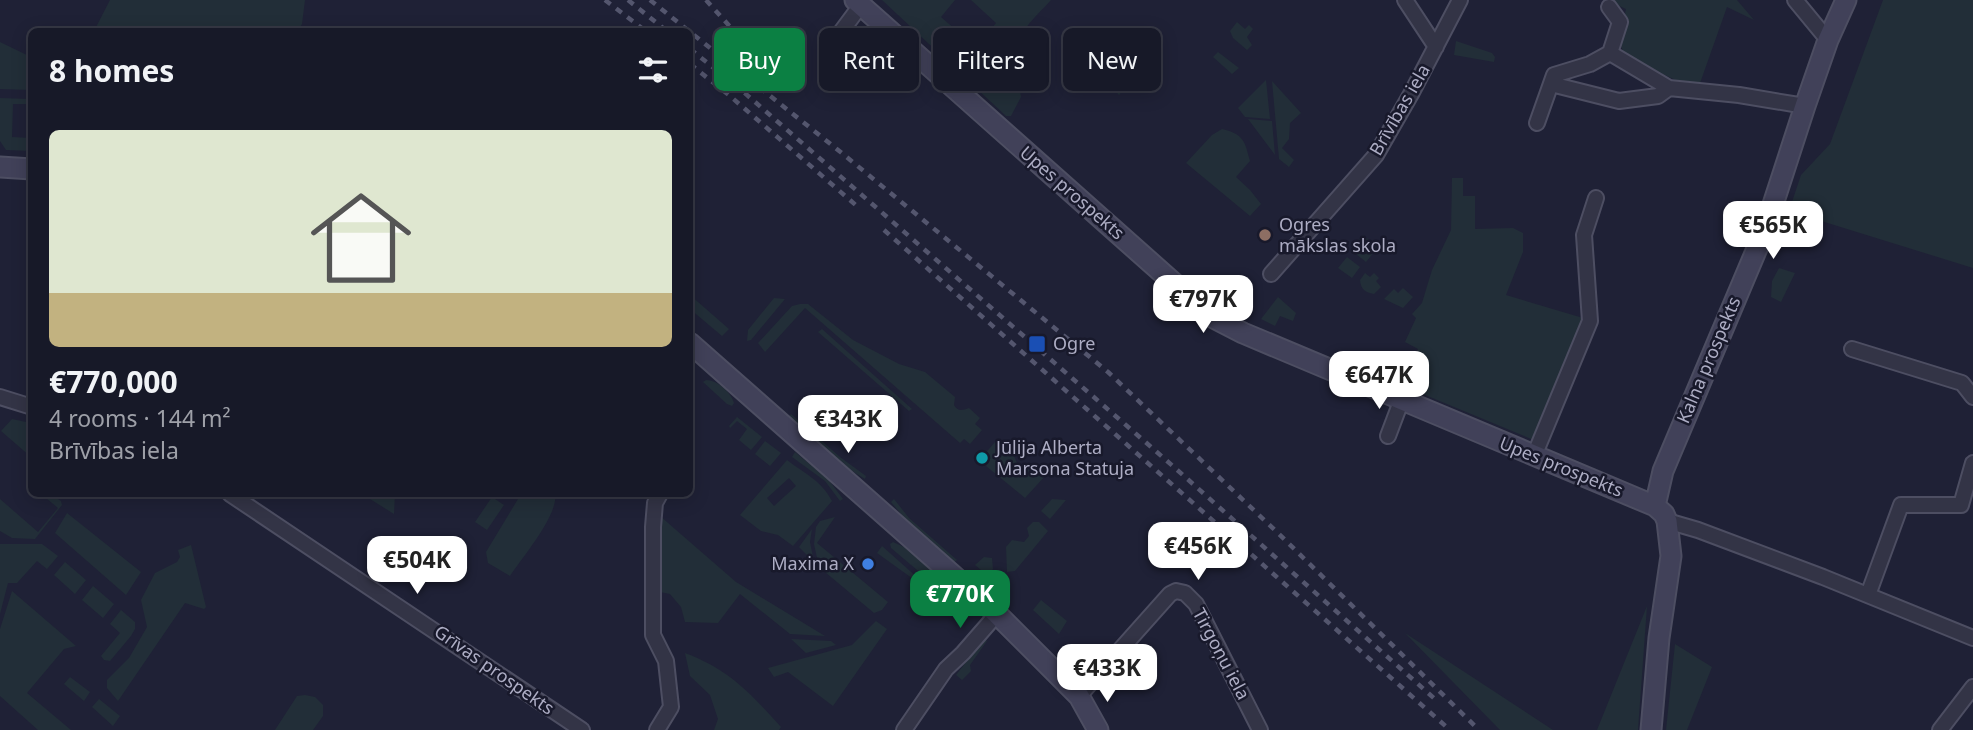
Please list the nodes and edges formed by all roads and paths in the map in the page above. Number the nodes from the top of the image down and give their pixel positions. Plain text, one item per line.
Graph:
1 (1405, 0) edge
2 (1460, 0) edge
3 (1795, 0) edge
4 (1846, 0) edge
5 (858, 3) edge
6 (1609, 7) dead end
7 (842, 28) edge
8 (1828, 40) junction
9 (1436, 47) junction
10 (1610, 53) junction
11 (1551, 85) junction
12 (1669, 88) junction
13 (1804, 106) junction
14 (1537, 123) dead end
15 (0, 167) edge
16 (28, 169) edge
17 (1596, 198) dead end
18 (1271, 274) dead end
19 (693, 346) edge
20 (1852, 349) dead end
21 (0, 397) edge
22 (1973, 397) edge
23 (1402, 399) junction
24 (28, 406) edge
25 (1388, 436) dead end
26 (1534, 456) junction
27 (1973, 463) edge
28 (234, 497) edge
29 (658, 497) edge
30 (1661, 514) junction
31 (1868, 595) junction
32 (997, 614) junction
33 (1973, 638) edge
34 (1973, 687) edge
35 (1079, 696) junction
36 (582, 730) edge
37 (657, 730) edge
38 (904, 730) edge
39 (1098, 730) edge
40 (1260, 730) edge
41 (1651, 730) edge
42 (1940, 730) edge

1 - 9 street
2 - 9 street, Brīvības iela
3 - 8 street
4 - 8 main road, Kalna prospekts
5 - 7 street
5 - 23 main road, Upes prospekts
6 - 10 street
8 - 13 main road, Kalna prospekts
9 - 18 street, Brīvības iela
10 - 11 street
10 - 12 street
11 - 12 street
11 - 14 street
12 - 13 street
13 - 30 main road, Kalna prospekts
15 - 16 main road
17 - 26 street
19 - 32 main road
20 - 22 street
21 - 24 street
23 - 25 street
23 - 26 main road, Upes prospekts
26 - 30 main road, Upes prospekts
27 - 31 street
28 - 36 street, Grīvas prospekts
29 - 37 street
30 - 31 street, Upes prospekts
30 - 41 main road, Kalna prospekts
31 - 33 street, Upes prospekts
32 - 35 main road
32 - 38 street
34 - 42 street
35 - 39 main road
35 - 40 street, Tirgoņu iela

